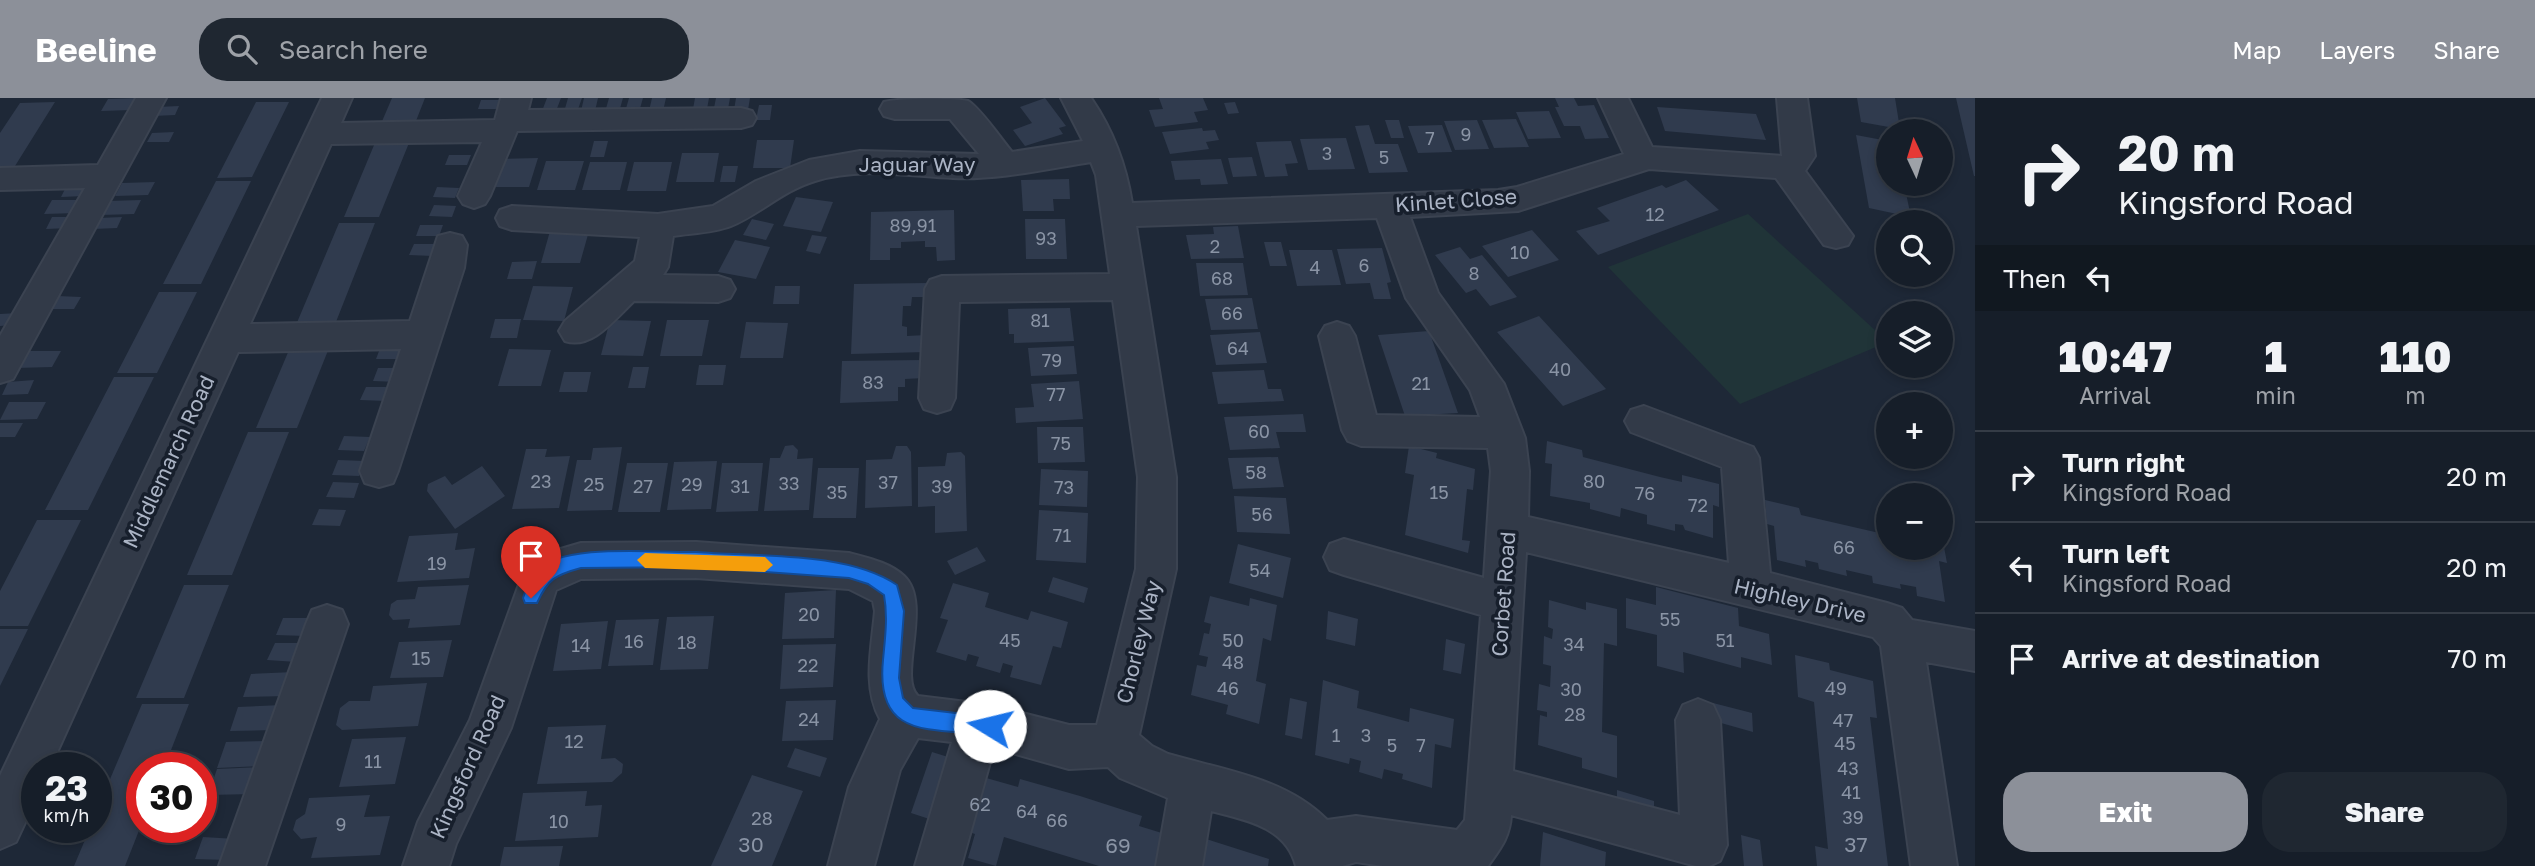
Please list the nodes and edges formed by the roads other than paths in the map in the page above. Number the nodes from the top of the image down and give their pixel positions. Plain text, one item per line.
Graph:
1 (151, 98) edge
2 (337, 98) edge
3 (516, 98) edge
4 (1076, 98) edge
5 (1613, 98) edge
6 (1792, 98) edge
7 (895, 109) dead end
8 (741, 118) dead end
9 (320, 134) junction
10 (1103, 149) junction
11 (1642, 160) junction
12 (1004, 163) junction
13 (1785, 167) junction
14 (108, 176) junction
15 (0, 179) edge
16 (474, 196) dead end
17 (1389, 205) junction
18 (1120, 215) junction
19 (512, 218) dead end
20 (658, 226) junction
21 (1836, 236) dead end
22 (450, 245) dead end
23 (639, 277) junction
24 (1128, 287) junction
25 (718, 289) dead end
26 (577, 331) dead end
27 (423, 335) junction
28 (1337, 336) dead end
29 (226, 338) junction
30 (0, 369) edge
31 (937, 398) dead end
32 (1644, 421) dead end
33 (1504, 433) junction
34 (379, 471) dead end
35 (1508, 530) junction
36 (1344, 557) dead end
37 (1751, 589) junction
38 (1503, 602) junction
39 (327, 624) dead end
40 (1902, 638) junction
41 (1975, 651) edge
42 (908, 716) junction
43 (1699, 720) dead end
44 (979, 724) junction
45 (1115, 743) junction
46 (1193, 783) junction
47 (1490, 787) junction
48 (0, 825) edge
49 (1318, 856) edge
50 (242, 866) edge
51 (426, 866) edge
52 (851, 866) edge
53 (938, 866) edge
54 (1179, 866) edge
55 (1934, 866) edge

1 - 14 street
2 - 9 street, Middlemarch Road
3 - 8 street
4 - 10 street, Chorley Way
5 - 11 street
6 - 13 street
7 - 12 street
9 - 16 street
9 - 29 street, Middlemarch Road
10 - 12 street, Jaguar Way
10 - 18 street, Chorley Way
11 - 13 street, Kinlet Close
11 - 17 street, Kinlet Close
12 - 20 street, Jaguar Way
13 - 21 street
14 - 15 street
14 - 30 street
17 - 18 street, Kinlet Close
17 - 33 street, Corbet Road
18 - 24 street, Chorley Way
19 - 20 street, Jaguar Way
20 - 23 street
22 - 27 street
23 - 25 street
23 - 26 street
24 - 31 street
24 - 45 street, Chorley Way
27 - 29 street
27 - 34 street
28 - 33 street
29 - 48 street, Middlemarch Road
32 - 37 street
33 - 35 street, Corbet Road
35 - 37 street, Highley Drive
35 - 38 street, Corbet Road
36 - 38 street
37 - 40 street, Highley Drive
38 - 47 street, Corbet Road
39 - 50 street
40 - 41 street
40 - 55 street
42 - 44 street
42 - 51 street, Kingsford Road
42 - 52 street
43 - 47 street
44 - 45 street
44 - 53 street
45 - 46 street
46 - 49 street
46 - 54 street
47 - 49 street, Corbet Road

